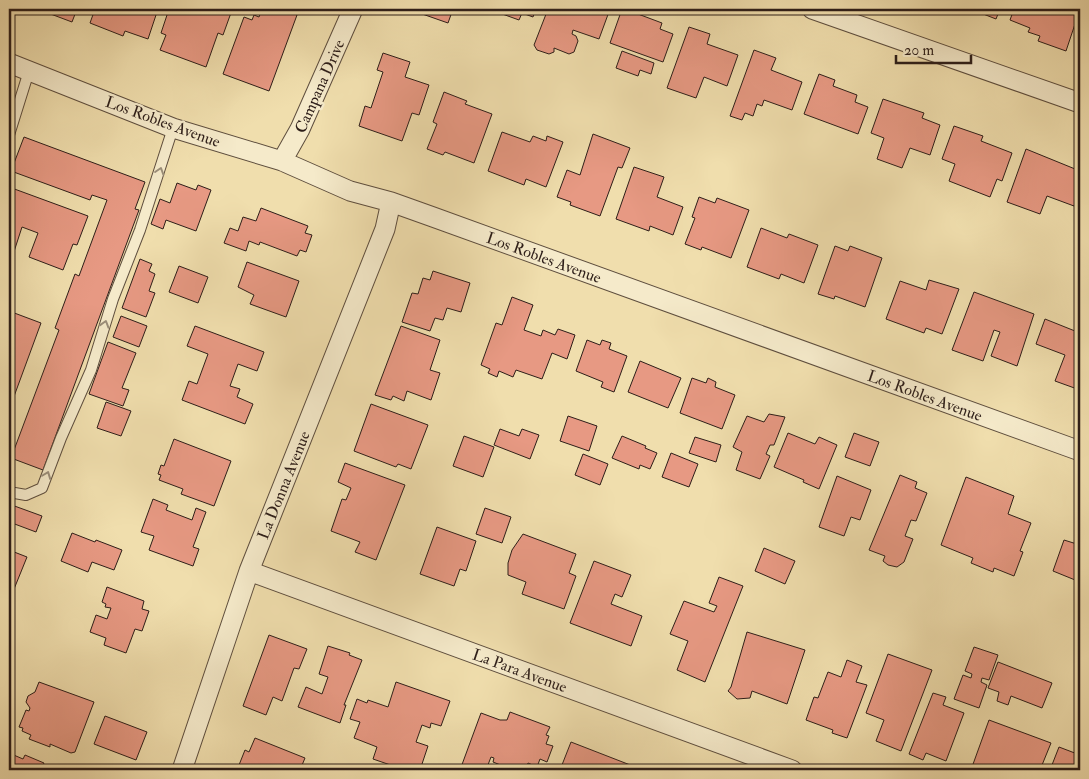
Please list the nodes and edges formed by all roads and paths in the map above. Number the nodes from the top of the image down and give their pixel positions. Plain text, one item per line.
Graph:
1 (353, 9) edge
2 (812, 9) edge
3 (9, 62) edge
4 (29, 71) junction
5 (1080, 103) edge
6 (173, 128) junction
7 (9, 135) edge
8 (282, 161) junction
9 (391, 202) junction
10 (1080, 451) edge
11 (9, 492) edge
12 (249, 571) junction
13 (182, 770) edge
14 (792, 770) edge

1 - 8 street, Campana Drive
2 - 5 street
3 - 4 street, Los Robles Avenue
4 - 6 street, Los Robles Avenue
4 - 7 lane
6 - 8 street, Los Robles Avenue
11 -> 6 lane
8 - 9 street, Los Robles Avenue
9 - 10 street, Los Robles Avenue
9 - 12 street, La Donna Avenue
12 - 13 street, La Donna Avenue
12 - 14 street, La Para Avenue

